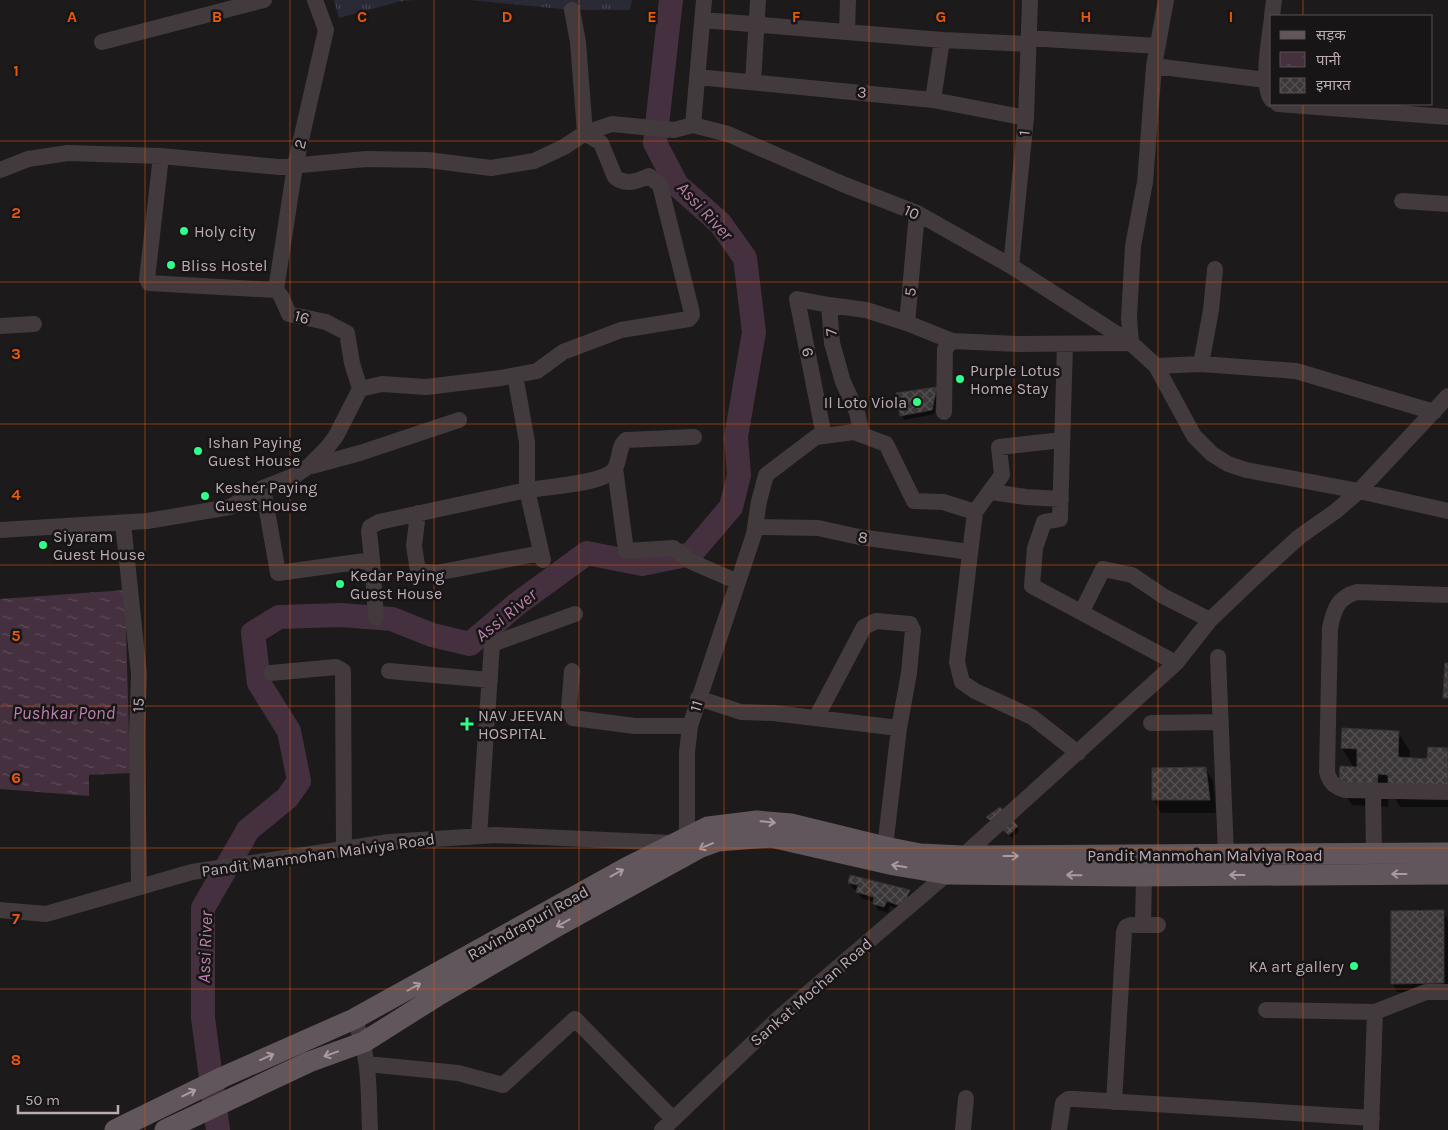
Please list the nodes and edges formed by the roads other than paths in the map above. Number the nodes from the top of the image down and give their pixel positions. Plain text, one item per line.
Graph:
1 (264, 0) edge
2 (316, 0) edge
3 (704, 0) edge
4 (758, 0) edge
5 (848, 0) edge
6 (1030, 0) edge
7 (1166, 0) edge
8 (1274, 0) edge
9 (572, 10) dead end
10 (1272, 15) edge
11 (703, 20) junction
12 (758, 25) junction
13 (847, 32) junction
14 (1270, 38) edge
15 (942, 40) junction
16 (1028, 41) junction
17 (102, 42) dead end
18 (1158, 46) junction
19 (1154, 66) junction
20 (697, 77) junction
21 (1266, 80) junction
22 (753, 82) junction
23 (1270, 98) edge
24 (934, 100) junction
25 (1291, 105) edge
26 (1448, 117) edge
27 (1026, 118) junction
28 (693, 125) junction
29 (585, 133) junction
30 (161, 156) junction
31 (295, 166) junction
32 (0, 170) edge
33 (1402, 201) dead end
34 (1448, 204) edge
35 (917, 213) junction
36 (1011, 266) junction
37 (1215, 269) dead end
38 (276, 290) junction
39 (829, 304) junction
40 (907, 323) junction
41 (34, 324) dead end
42 (0, 326) edge
43 (952, 341) junction
44 (1131, 343) junction
45 (1065, 344) junction
46 (1201, 364) junction
47 (1156, 366) junction
48 (515, 375) junction
49 (360, 388) junction
50 (1448, 396) edge
51 (944, 412) dead end
52 (1434, 412) junction
53 (458, 420) dead end
54 (862, 435) junction
55 (824, 436) junction
56 (694, 437) dead end
57 (1062, 440) junction
58 (310, 466) junction
59 (615, 468) junction
60 (263, 488) junction
61 (527, 490) junction
62 (1359, 491) junction
63 (991, 492) junction
64 (1061, 499) junction
65 (1448, 511) edge
66 (975, 512) junction
67 (418, 513) junction
68 (123, 523) junction
69 (755, 527) junction
70 (0, 530) edge
71 (970, 552) junction
72 (372, 560) junction
73 (738, 582) junction
74 (1448, 595) edge
75 (1082, 612) junction
76 (575, 614) dead end
77 (376, 618) dead end
78 (1210, 620) junction
79 (1218, 657) dead end
80 (1176, 663) junction
81 (389, 671) dead end
82 (572, 672) dead end
83 (271, 673) dead end
84 (490, 680) junction
85 (698, 698) junction
86 (816, 718) junction
87 (1220, 722) junction
88 (1151, 724) dead end
89 (690, 726) junction
90 (899, 728) junction
91 (1078, 752) junction
92 (1373, 790) junction
93 (1448, 792) edge
94 (479, 836) junction
95 (679, 840) junction
96 (885, 847) junction
97 (344, 849) junction
98 (1448, 853) edge
99 (1226, 854) junction
100 (1374, 854) junction
101 (963, 856) junction
102 (947, 874) junction
103 (1448, 874) edge
104 (1144, 876) junction
105 (139, 887) junction
106 (0, 910) edge
107 (1448, 992) edge
108 (1266, 1010) dead end
109 (1375, 1012) junction
110 (354, 1019) junction
111 (364, 1042) junction
112 (368, 1064) junction
113 (966, 1098) dead end
114 (1114, 1102) junction
115 (1371, 1124) edge
116 (668, 1125) edge
117 (115, 1130) edge
118 (166, 1130) edge
119 (370, 1130) edge
120 (963, 1130) edge
121 (1059, 1130) edge

1 - 17 street
2 - 31 street, 2
3 - 11 street
4 - 12 street
5 - 13 street
6 - 16 street, 1
7 - 18 street
8 - 10 street
9 - 29 street
11 - 12 street
11 - 20 street
12 - 13 street
12 - 22 street
13 - 15 street
14 - 21 street
15 - 16 street
15 - 24 street
16 - 18 street
16 - 27 street, 1
18 - 19 street
19 - 21 street
19 - 44 street
20 - 22 street, 3
20 - 28 street
21 - 23 street
22 - 24 street, 3
24 - 27 street, 3
25 - 26 street
27 - 36 street, 1
28 - 29 street, 10
28 - 35 street, 10
29 - 31 street, 10
29 - 48 street
30 - 31 street, 10
30 - 32 street, 10
30 - 38 street
31 - 38 street, 2
33 - 34 street
35 - 36 street, 10
35 - 40 street, 5
36 - 44 street, 10
37 - 46 street
38 - 49 street, 16
39 - 40 street, 7
39 - 54 street, 7
39 - 55 street, 6
40 - 43 street
41 - 42 street
43 - 45 street
43 - 51 street
44 - 45 street
44 - 47 street, 10
45 - 57 street
46 - 47 street
46 - 52 street
47 - 62 street, 10
48 - 49 street
48 - 61 street
49 - 58 street
50 - 52 street, Sankat Mochan Road
52 - 62 street, Sankat Mochan Road
53 - 58 street
54 - 55 street, 11
54 - 66 street, 11
55 - 69 street, 11
56 - 59 street
57 - 63 street
57 - 64 street
58 - 60 street
59 - 61 street
59 - 73 street
60 - 68 street
60 - 72 street
61 - 67 street
61 - 67 street
62 - 65 street, 10
62 - 78 street, Sankat Mochan Road
63 - 64 street
63 - 66 street
64 - 75 street
66 - 71 street
67 - 72 street
68 - 70 street
68 - 105 street, 15
69 - 71 street, 8
69 - 73 street, 11
71 - 91 street
72 - 77 street
73 - 85 street, 11
74 - 92 street
75 - 78 street
75 - 80 street
76 - 84 street
78 - 80 street, Sankat Mochan Road
79 - 87 street
80 - 91 street, Sankat Mochan Road
81 - 84 street
82 - 89 street
83 - 97 street
84 - 94 street
85 - 86 street
85 - 89 street, 11
86 - 90 street
86 - 90 street
87 - 88 street
87 - 99 street
89 - 95 street, 11
90 - 96 street
91 - 101 street, Sankat Mochan Road
92 - 93 street
92 - 100 street
94 - 95 street, Pandit Manmohan Malviya Road
94 - 97 street, Pandit Manmohan Malviya Road
95 -> 96 main road, Ravindrapuri Road
110 -> 95 main road, Ravindrapuri Road
96 - 101 main road, Ravindrapuri Road
97 - 105 street, Pandit Manmohan Malviya Road
98 - 100 main road, Pandit Manmohan Malviya Road
99 - 100 main road, Pandit Manmohan Malviya Road
101 -> 99 main road, Pandit Manmohan Malviya Road
101 - 102 street, Sankat Mochan Road
104 -> 102 main road, Ravindrapuri Road
102 -> 111 main road, Ravindrapuri Road
102 - 116 street, Sankat Mochan Road
103 -> 104 main road, Ravindrapuri Road
104 - 114 street
105 - 106 street, Pandit Manmohan Malviya Road
107 - 109 street
108 - 109 street
109 - 115 street
110 - 111 street
117 -> 110 main road, Ravindrapuri Road
111 - 112 street
111 -> 118 main road, Ravindrapuri Road
112 - 116 street
112 - 119 street
113 - 120 street
114 - 115 street
114 - 121 street

